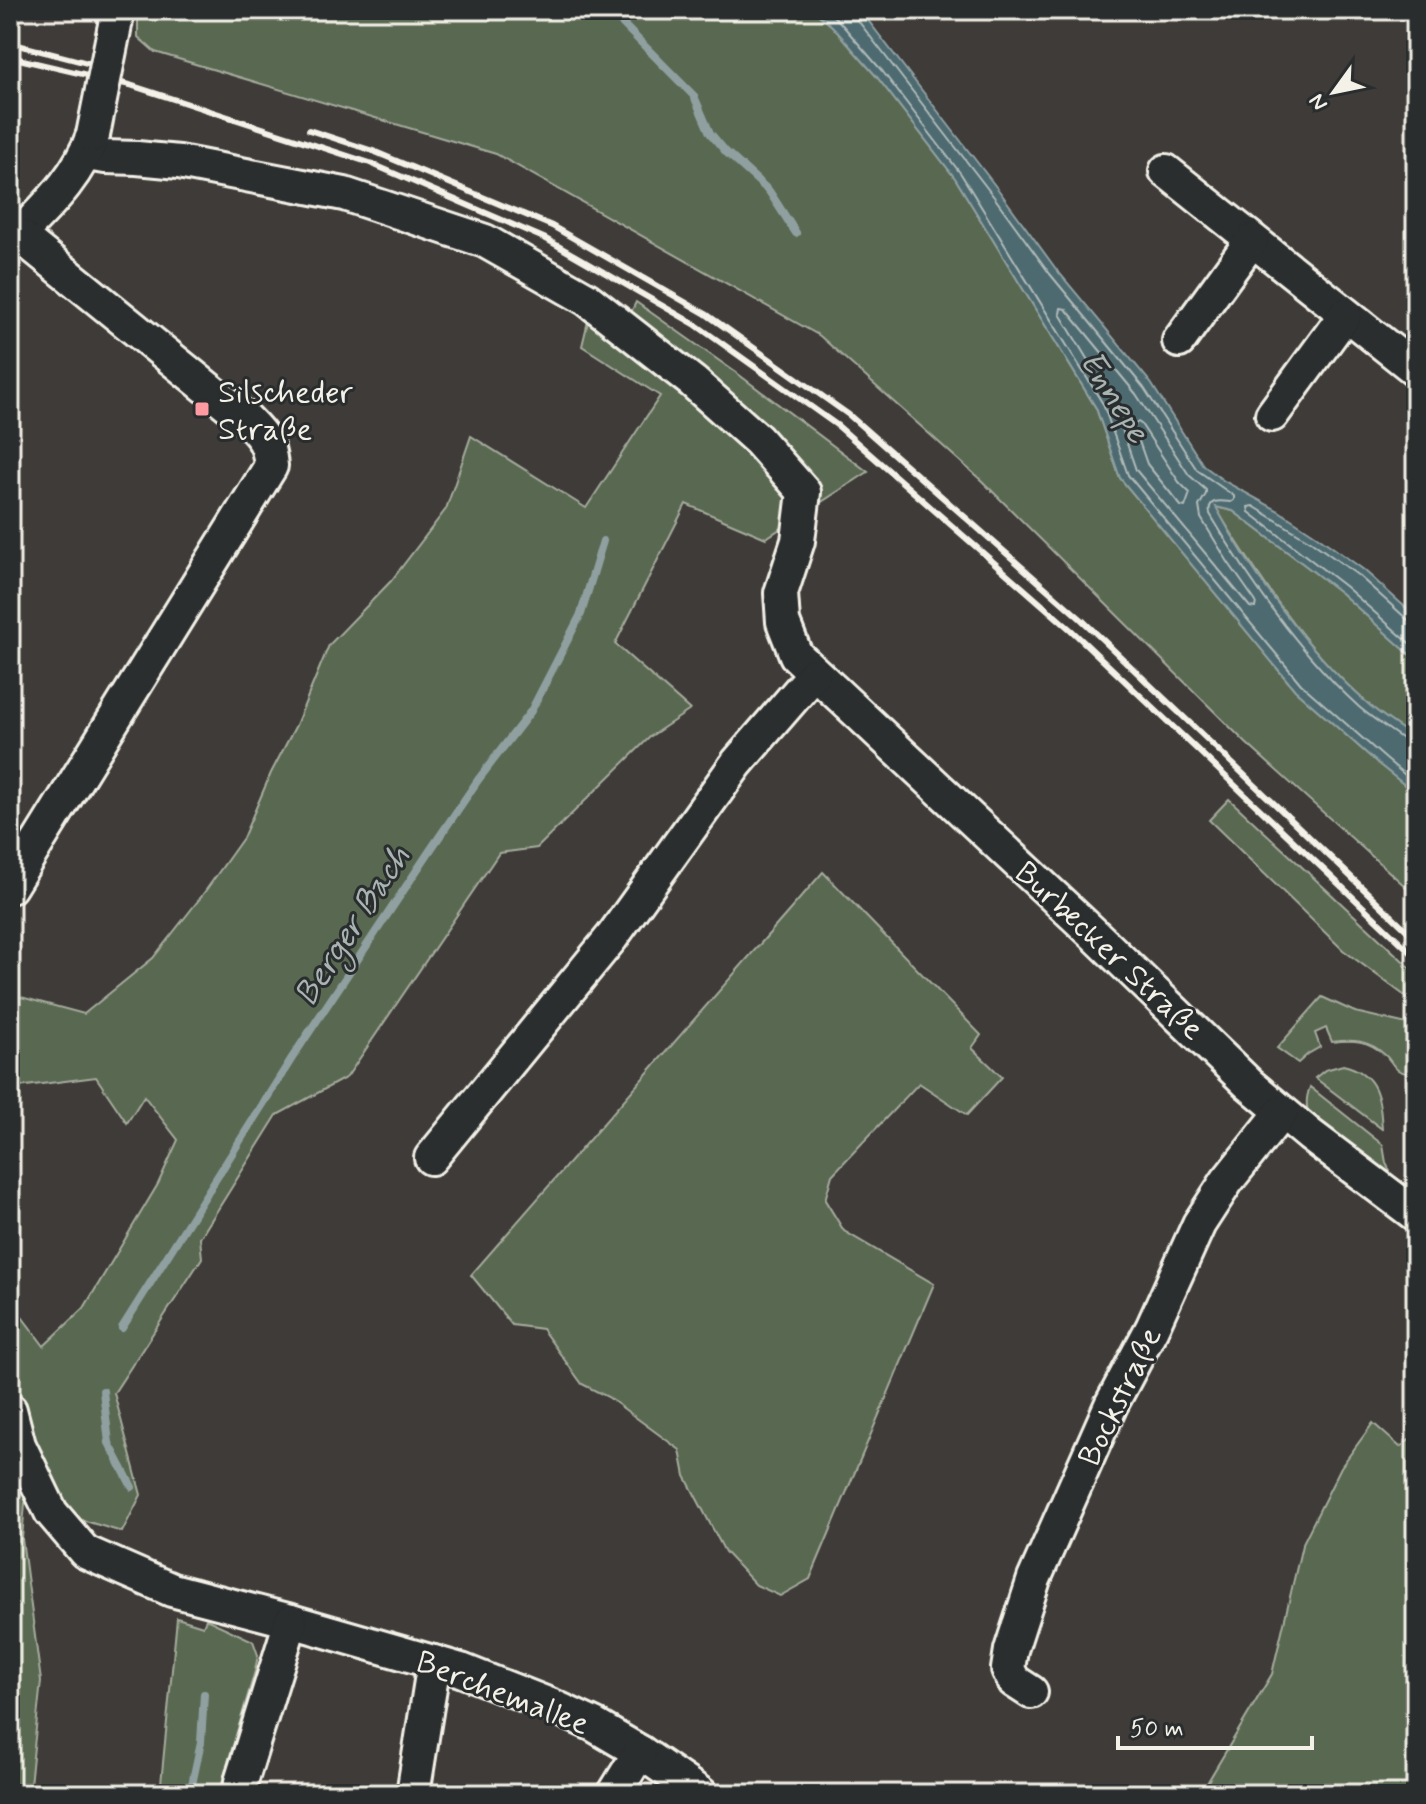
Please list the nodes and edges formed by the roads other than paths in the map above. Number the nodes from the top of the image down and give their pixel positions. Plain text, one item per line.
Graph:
1 (118, 10) edge
2 (90, 144) junction
3 (1166, 171) dead end
4 (14, 239) edge
5 (1252, 240) junction
6 (1345, 315) junction
7 (1179, 341) dead end
8 (1416, 370) edge
9 (1272, 415) dead end
10 (814, 674) junction
11 (10, 887) edge
12 (1282, 1112) junction
13 (431, 1158) dead end
14 (1416, 1215) edge
15 (10, 1410) edge
16 (291, 1621) junction
17 (434, 1662) junction
18 (1031, 1692) dead end
19 (640, 1752) junction
20 (240, 1794) edge
21 (413, 1794) edge
22 (614, 1794) edge
23 (701, 1794) edge

1 - 2 street, bridge
2 - 4 street
2 - 10 street, Burbecker Straße
3 - 5 street
4 - 11 street
5 - 6 street
5 - 7 street
6 - 8 street
6 - 9 street
10 - 12 street, Burbecker Straße
10 - 13 street
12 - 14 street, Burbecker Straße
12 - 18 street, Bockstraße
15 - 16 street
16 - 17 street, Berchemallee
16 - 20 street
17 - 19 street, Berchemallee
17 - 21 street
19 - 22 street
19 - 23 street, Berchemallee

